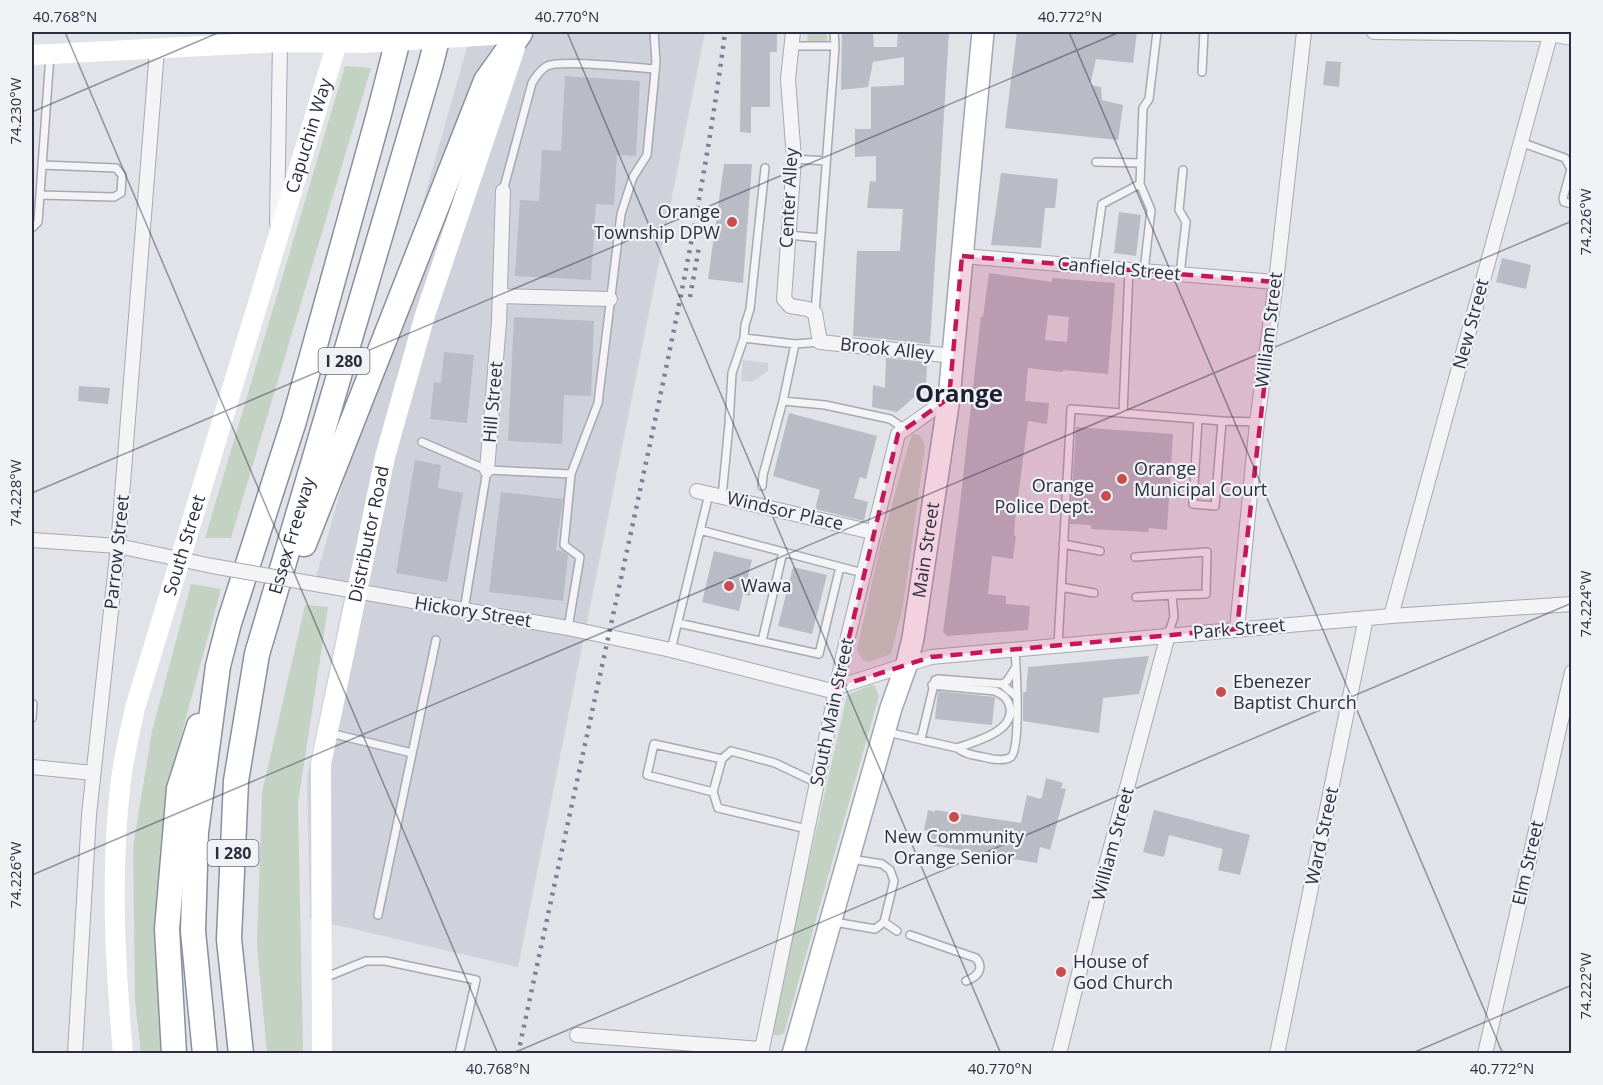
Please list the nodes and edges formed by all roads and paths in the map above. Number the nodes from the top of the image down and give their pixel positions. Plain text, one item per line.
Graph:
1 (399, 32) edge
2 (439, 32) edge
3 (525, 32) edge
4 (654, 32) edge
5 (793, 32) edge
6 (834, 32) edge
7 (983, 32) edge
8 (1157, 32) edge
9 (1204, 32) edge
10 (1304, 32) edge
11 (1374, 32) edge
12 (1550, 33) edge
13 (338, 37) edge
14 (1572, 38) edge
15 (280, 42) junction
16 (792, 46) junction
17 (835, 46) junction
18 (157, 50) junction
19 (41, 55) edge
20 (655, 69) junction
21 (1202, 72) dead end
22 (1520, 142) junction
23 (794, 159) junction
24 (826, 161) junction
25 (1096, 162) dead end
26 (1141, 163) junction
27 (42, 165) junction
28 (765, 168) dead end
29 (1183, 170) dead end
30 (1140, 184) junction
31 (503, 191) joint
32 (40, 195) junction
33 (1572, 204) edge
34 (32, 228) edge
35 (788, 236) junction
36 (820, 238) junction
37 (277, 239) junction
38 (962, 256) junction
39 (1092, 267) junction
40 (1130, 270) junction
41 (1144, 271) junction
42 (1180, 274) junction
43 (1276, 282) junction
44 (500, 296) junction
45 (610, 299) junction
46 (815, 313) junction
47 (744, 338) junction
48 (820, 342) junction
49 (795, 344) junction
50 (954, 356) junction
51 (950, 398) junction
52 (783, 401) junction
53 (1123, 413) junction
54 (1198, 419) junction
55 (1222, 421) junction
56 (1257, 422) junction
57 (905, 429) junction
58 (422, 442) dead end
59 (487, 470) junction
60 (571, 474) junction
61 (762, 486) dead end
62 (709, 494) junction
63 (700, 530) junction
64 (872, 532) junction
65 (32, 540) edge
66 (1063, 544) junction
67 (118, 546) junction
68 (1100, 551) dead end
69 (783, 552) junction
70 (1135, 557) dead end
71 (181, 561) junction
72 (840, 567) junction
73 (863, 573) junction
74 (1061, 587) junction
75 (357, 592) junction
76 (1094, 593) dead end
77 (1172, 595) junction
78 (1136, 597) dead end
79 (1570, 600) edge
80 (464, 611) junction
81 (1392, 616) junction
82 (1366, 618) junction
83 (678, 623) junction
84 (568, 628) junction
85 (1237, 629) junction
86 (1168, 635) junction
87 (436, 640) dead end
88 (762, 641) junction
89 (1058, 645) junction
90 (1015, 649) junction
91 (671, 650) junction
92 (257, 654) junction
93 (907, 663) junction
94 (218, 666) junction
95 (1016, 667) junction
96 (1572, 672) edge
97 (1002, 684) junction
98 (932, 685) junction
99 (837, 687) junction
100 (1017, 697) junction
101 (32, 704) edge
102 (32, 718) edge
103 (885, 731) junction
104 (328, 732) junction
105 (921, 740) junction
106 (957, 748) junction
107 (412, 753) junction
108 (722, 759) junction
109 (32, 767) edge
110 (93, 773) junction
111 (817, 783) junction
112 (713, 792) junction
113 (807, 829) junction
114 (849, 859) junction
115 (378, 915) dead end
116 (831, 921) junction
117 (884, 922) junction
118 (897, 931) dead end
119 (910, 935) dead end
120 (322, 978) junction
121 (966, 981) dead end
122 (577, 1035) dead end
123 (761, 1051) edge
124 (75, 1053) edge
125 (123, 1053) edge
126 (174, 1053) edge
127 (205, 1053) edge
128 (241, 1053) edge
129 (322, 1053) edge
130 (459, 1053) edge
131 (793, 1053) edge
132 (1059, 1053) edge
133 (1277, 1053) edge
134 (1485, 1053) edge

1 - 94 highway, Essex Freeway / I 280
2 - 92 highway, Essex Freeway / I 280
3 - 13 main road, bridge
3 - 75 main road, Distributor Road
3 - 92 highway
4 - 20 lane
5 - 16 street, Center Alley
6 - 17 lane
7 - 38 main road, Main Street
8 - 26 lane
9 - 21 lane
10 - 43 street, William Street
11 - 12 street
12 - 14 street
12 - 22 street, New Street
13 - 15 main road
13 - 37 main road, Capuchin Way
15 - 18 main road
15 - 37 street, South Street
16 - 17 lane
16 - 23 street, Center Alley
17 - 24 lane
18 - 19 main road
18 - 67 street, Parrow Street
19 - 27 lane
20 - 31 lane
20 - 45 lane
22 - 33 lane
22 - 81 street, New Street
23 - 24 lane
23 - 35 street, Center Alley
24 - 36 lane
25 - 26 lane
26 - 30 lane
27 - 32 lane
27 - 32 lane
28 - 47 lane
29 - 42 lane
30 - 39 lane
30 - 41 lane
31 - 44 street, Hill Street
32 - 34 lane
35 - 36 lane
35 - 46 street, Center Alley
36 - 46 lane
37 - 71 main road, South Street
38 - 39 street, Canfield Street
38 - 50 main road, Main Street
39 - 40 street, Canfield Street
40 - 41 street, Canfield Street
40 - 53 lane
41 - 42 street, Canfield Street
42 - 43 street, Canfield Street
43 - 56 street, William Street
44 - 45 street
44 - 59 street, Hill Street
45 - 60 lane
46 - 48 street
47 - 49 lane
47 - 62 lane
48 - 49 lane
48 - 50 street, Brook Alley
49 - 52 lane
50 - 51 main road, Main Street
51 - 57 street, South Main Street
51 - 93 main road, Main Street
52 - 57 lane
52 - 61 lane
53 - 54 lane
53 - 66 lane
54 - 55 lane
54 - 55 lane
55 - 56 lane
56 - 85 street, William Street
57 - 64 street, South Main Street
58 - 59 lane
59 - 60 lane
59 - 80 lane, Hill Street
60 - 84 lane
62 - 63 lane
62 - 64 street, Windsor Place
63 - 69 lane
63 - 83 lane
64 - 73 street, South Main Street
65 - 67 street, Hickory Street
66 - 68 lane
66 - 74 lane
67 - 71 street, Hickory Street
67 - 110 street, Parrow Street
69 - 72 lane
69 - 88 lane
70 - 77 lane
71 - 75 street, Hickory Street, bridge
71 - 125 main road, South Street
72 - 73 lane
72 - 88 lane
73 - 99 street, South Main Street
74 - 76 lane
74 - 89 lane
75 - 80 street, Hickory Street
75 - 104 main road, Distributor Road
77 - 78 lane
77 - 86 lane
79 - 81 street, Park Street
80 - 84 street, Hickory Street
81 - 82 street, Park Street
82 - 85 street, Park Street
82 - 133 street, Ward Street
83 - 88 lane
83 - 91 lane
84 - 91 street, Hickory Street
85 - 86 street, Park Street
86 - 89 street, Park Street
86 - 132 street, William Street
87 - 107 lane
89 - 90 street, Park Street
90 - 93 street, Park Street
90 - 95 lane
91 - 99 street, Hickory Street
92 - 128 highway, Essex Freeway / I 280
93 - 99 street, Hickory Street
93 - 103 main road, Main Street
94 - 126 highway
94 - 127 highway, Essex Freeway / I 280
95 - 97 lane
95 - 100 lane
96 - 134 street, Elm Street
97 - 98 lane
97 - 100 lane
98 - 105 lane
98 - 106 lane
99 - 111 street, South Main Street
100 - 106 lane
101 - 102 lane
103 - 105 lane
103 - 114 main road, Main Street
104 - 107 lane
104 - 120 main road, Distributor Road
105 - 106 lane
107 - 115 lane
108 - 111 lane
108 - 112 lane
108 - 112 lane
109 - 110 street
110 - 124 street, Parrow Street
111 - 113 street, South Main Street
112 - 113 lane
113 - 123 street, South Main Street
114 - 116 main road, Main Street
114 - 117 lane
116 - 117 lane
116 - 131 main road, Main Street
117 - 118 lane
119 - 121 lane
120 - 129 main road, Distributor Road
120 - 130 lane
122 - 123 street

